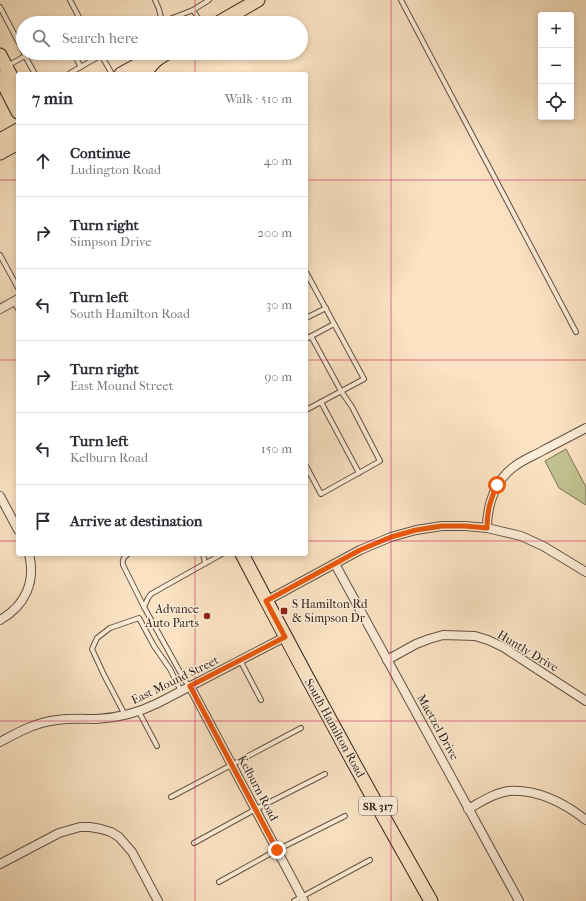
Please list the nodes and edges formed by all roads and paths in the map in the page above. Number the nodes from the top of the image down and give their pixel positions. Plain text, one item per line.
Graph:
1 (70, 0) edge
2 (155, 0) edge
3 (209, 0) edge
4 (258, 0) edge
5 (401, 0) edge
6 (0, 7) edge
7 (193, 10) junction
8 (78, 16) edge
9 (161, 16) edge
10 (179, 16) edge
11 (197, 16) edge
12 (230, 16) edge
13 (16, 38) edge
14 (16, 58) edge
15 (28, 60) edge
16 (77, 60) edge
17 (92, 60) edge
18 (105, 60) edge
19 (150, 60) edge
20 (158, 60) edge
21 (2, 66) edge
22 (81, 67) junction
23 (34, 72) edge
24 (73, 72) edge
25 (111, 72) edge
26 (125, 72) edge
27 (144, 72) edge
28 (16, 87) edge
29 (16, 106) edge
30 (16, 131) edge
31 (0, 140) edge
32 (16, 144) edge
33 (0, 153) edge
34 (0, 255) edge
35 (308, 276) edge
36 (16, 284) edge
37 (16, 303) edge
38 (326, 308) junction
39 (0, 309) edge
40 (308, 317) edge
41 (334, 324) junction
42 (576, 332) dead end
43 (311, 336) junction
44 (308, 338) edge
45 (341, 392) junction
46 (321, 402) junction
47 (308, 409) edge
48 (586, 428) edge
49 (308, 470) edge
50 (359, 473) junction
51 (0, 496) edge
52 (16, 526) edge
53 (487, 528) junction
54 (30, 556) edge
55 (124, 556) edge
56 (203, 556) edge
57 (218, 556) edge
58 (243, 556) edge
59 (205, 563) junction
60 (335, 564) junction
61 (586, 572) edge
62 (266, 601) junction
63 (144, 607) junction
64 (0, 620) edge
65 (285, 637) junction
66 (240, 660) junction
67 (387, 660) junction
68 (190, 686) junction
69 (182, 691) junction
70 (261, 700) dead end
71 (586, 701) edge
72 (139, 712) junction
73 (125, 716) junction
74 (301, 728) dead end
75 (0, 742) edge
76 (157, 746) dead end
77 (232, 764) junction
78 (325, 774) dead end
79 (171, 796) dead end
80 (256, 809) junction
81 (468, 809) junction
82 (345, 816) dead end
83 (586, 820) edge
84 (194, 843) dead end
85 (277, 850) junction
86 (370, 860) dead end
87 (0, 864) edge
88 (219, 882) dead end
89 (303, 899) edge
90 (158, 901) edge
91 (294, 901) edge
92 (431, 901) edge
93 (519, 901) edge

1 - 8 lane
2 - 9 lane
3 - 7 lane
4 - 12 main road
5 - 42 lane
6 - 13 lane
7 - 10 lane
7 - 11 lane
14 - 21 lane
15 - 23 lane
16 - 22 lane
17 - 22 lane
18 - 25 lane
19 - 26 main road
20 - 27 main road
21 - 28 main road
21 - 29 main road
22 - 24 lane
30 - 31 main road
32 - 33 main road
34 - 36 lane
35 - 38 lane
37 - 39 street
38 - 40 lane
38 - 41 lane
41 - 43 lane
41 - 45 lane
43 - 44 lane
43 - 45 lane
45 - 46 lane
45 - 50 lane
46 - 47 lane
46 - 50 lane
48 - 53 street
49 - 50 lane
51 - 52 street
53 - 60 street
53 - 61 street
54 - 64 street
55 - 63 lane
56 - 59 lane
57 - 59 lane
58 - 62 main road, South Hamilton Road / SR 317
59 - 63 lane
60 - 62 street
60 - 67 street, Maetzel Drive
62 - 65 main road, South Hamilton Road / SR 317
63 - 68 lane
65 - 66 street, East Mound Street
65 - 92 main road, South Hamilton Road / SR 317
66 - 68 street, East Mound Street
66 - 70 lane
67 - 71 street, Huntly Drive
67 - 81 street, Maetzel Drive
68 - 69 street, East Mound Street
68 - 77 street, Kelburn Road
69 - 72 street, East Mound Street
69 - 73 lane
72 - 73 street, East Mound Street
72 - 76 lane
73 - 75 street, East Mound Street
74 - 77 lane
77 - 79 lane
77 - 80 street, Kelburn Road
78 - 80 lane
80 - 84 lane
80 - 85 street, Kelburn Road
81 - 83 street
81 - 93 street, Maetzel Drive
82 - 85 lane
85 - 88 lane
85 - 89 street, Kelburn Road
86 - 89 lane
87 - 90 street
89 - 91 lane

